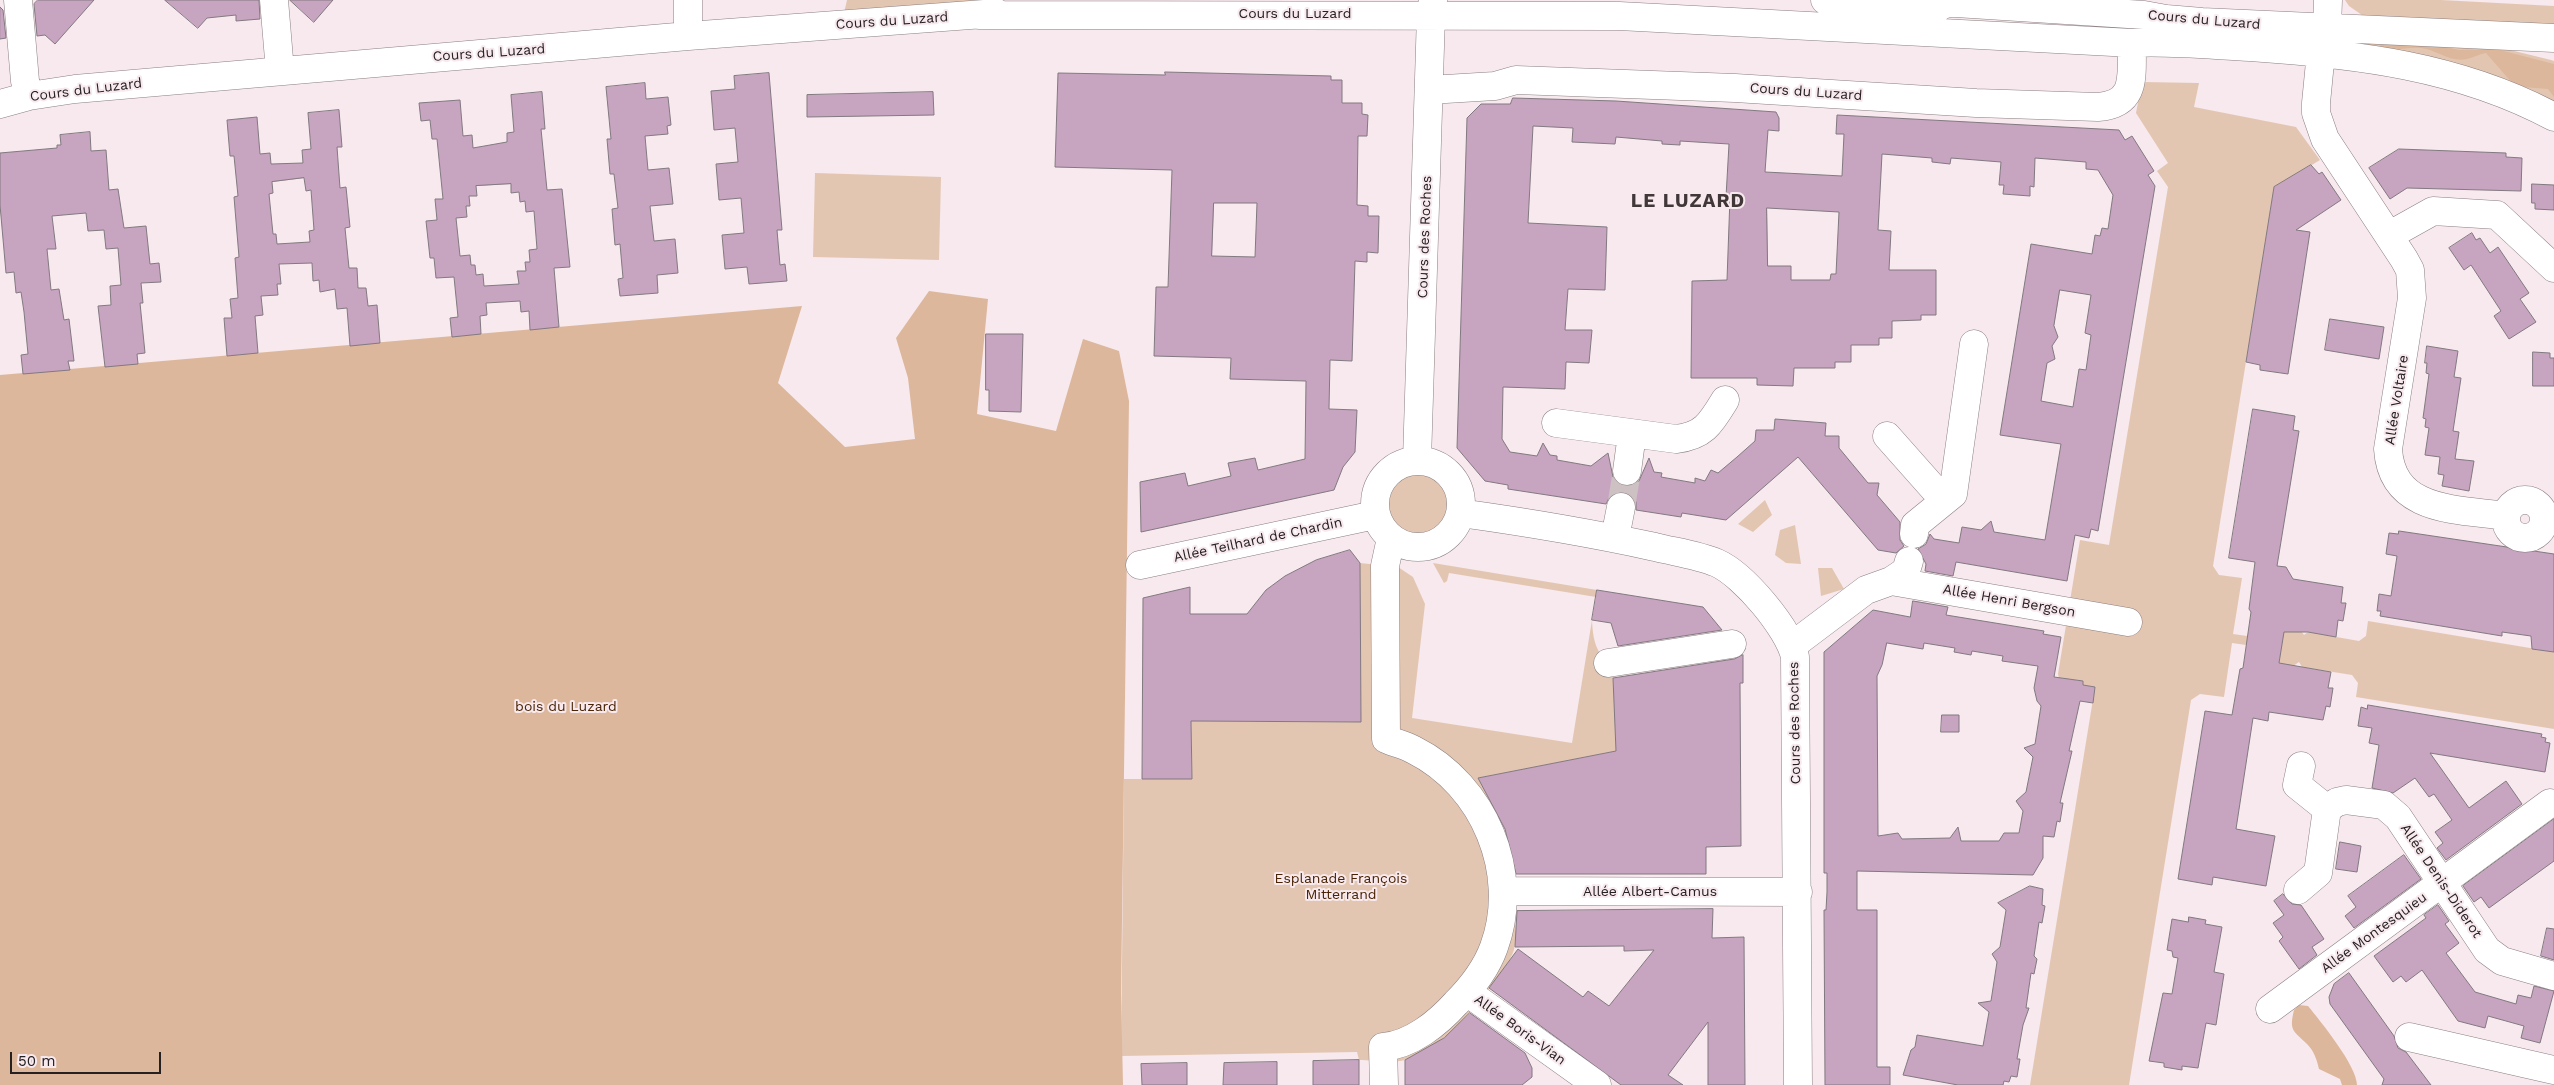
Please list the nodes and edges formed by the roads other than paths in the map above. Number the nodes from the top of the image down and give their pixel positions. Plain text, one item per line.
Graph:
1 (18, 0) edge
2 (274, 0) edge
3 (688, 0) edge
4 (1176, 0) edge
5 (1825, 0) edge
6 (2328, 0) edge
7 (1944, 1) edge
8 (1432, 7) edge
9 (1856, 10) edge
10 (979, 15) junction
11 (688, 36) junction
12 (2510, 36) junction
13 (2554, 38) edge
14 (2324, 40) junction
15 (2132, 43) junction
16 (2554, 53) edge
17 (280, 71) junction
18 (1429, 90) junction
19 (29, 96) junction
20 (0, 104) edge
21 (2554, 117) edge
22 (2390, 235) junction
23 (2554, 268) edge
24 (1974, 344) dead end
25 (1725, 400) dead end
26 (1556, 423) dead end
27 (1632, 434) junction
28 (1887, 436) dead end
29 (1417, 460) junction
30 (1627, 471) tunnel mouth
31 (1953, 494) junction
32 (1621, 507) tunnel mouth
33 (1460, 513) junction
34 (1375, 515) junction
35 (2506, 516) dead end
36 (1391, 538) junction
37 (1616, 538) junction
38 (1140, 565) dead end
39 (1891, 581) junction
40 (2128, 622) dead end
41 (1732, 644) dead end
42 (1792, 645) junction
43 (1608, 663) dead end
44 (2301, 766) dead end
45 (2550, 803) dead end
46 (2327, 809) junction
47 (2441, 884) junction
48 (2298, 890) dead end
49 (1503, 891) junction
50 (1798, 892) junction
51 (2554, 976) edge
52 (1467, 992) junction
53 (2270, 1009) dead end
54 (2410, 1037) dead end
55 (2552, 1062) edge
56 (1384, 1085) edge
57 (1597, 1085) edge
58 (1798, 1085) edge

1 - 19 street
2 - 17 street
3 - 11 street
4 - 10 street, Cours du Luzard
5 - 9 street, Cours du Luzard
6 - 14 street, Allée Voltaire
7 - 9 street, Cours du Luzard
7 - 14 street, Cours du Luzard
8 - 9 street, Cours du Luzard
8 - 10 street, Cours du Luzard
8 - 18 street, Cours des Roches
9 - 15 street, Cours du Luzard
10 - 11 street, Cours du Luzard
11 - 17 street, Cours du Luzard
12 - 13 street, Cours du Luzard
12 - 14 street, Cours du Luzard
12 - 16 street
14 - 15 street, Cours du Luzard
14 - 21 street, Cours du Luzard
14 - 22 street, Allée Voltaire
15 - 18 street, Cours du Luzard
17 - 19 street, Cours du Luzard
18 - 29 street, Cours des Roches
19 - 20 street, Cours du Luzard
22 - 23 street
22 - 35 street, Allée Voltaire
24 - 31 street
25 - 27 street
26 - 27 street
27 - 30 street
28 - 31 street
29 - 33 street
29 - 34 street
31 - 39 street
32 - 37 street
33 - 36 street
33 - 37 street, Cours des Roches
34 - 36 street
34 - 38 street, Allée Teilhard de Chardin
36 - 49 street
37 - 42 street, Cours des Roches
39 - 40 street, Allée Henri Bergson
39 - 42 street
41 - 43 street
42 - 50 street, Cours des Roches
44 - 46 street
45 - 47 street, Allée Montesquieu
46 - 47 street, Allée Denis-Diderot
46 - 48 street
47 - 51 street, Allée Denis-Diderot
47 - 53 street, Allée Montesquieu
49 - 50 street, Allée Albert-Camus
49 - 52 street
50 - 58 street, Cours des Roches
52 - 56 street
52 - 57 street, Allée Boris-Vian
54 - 55 street

